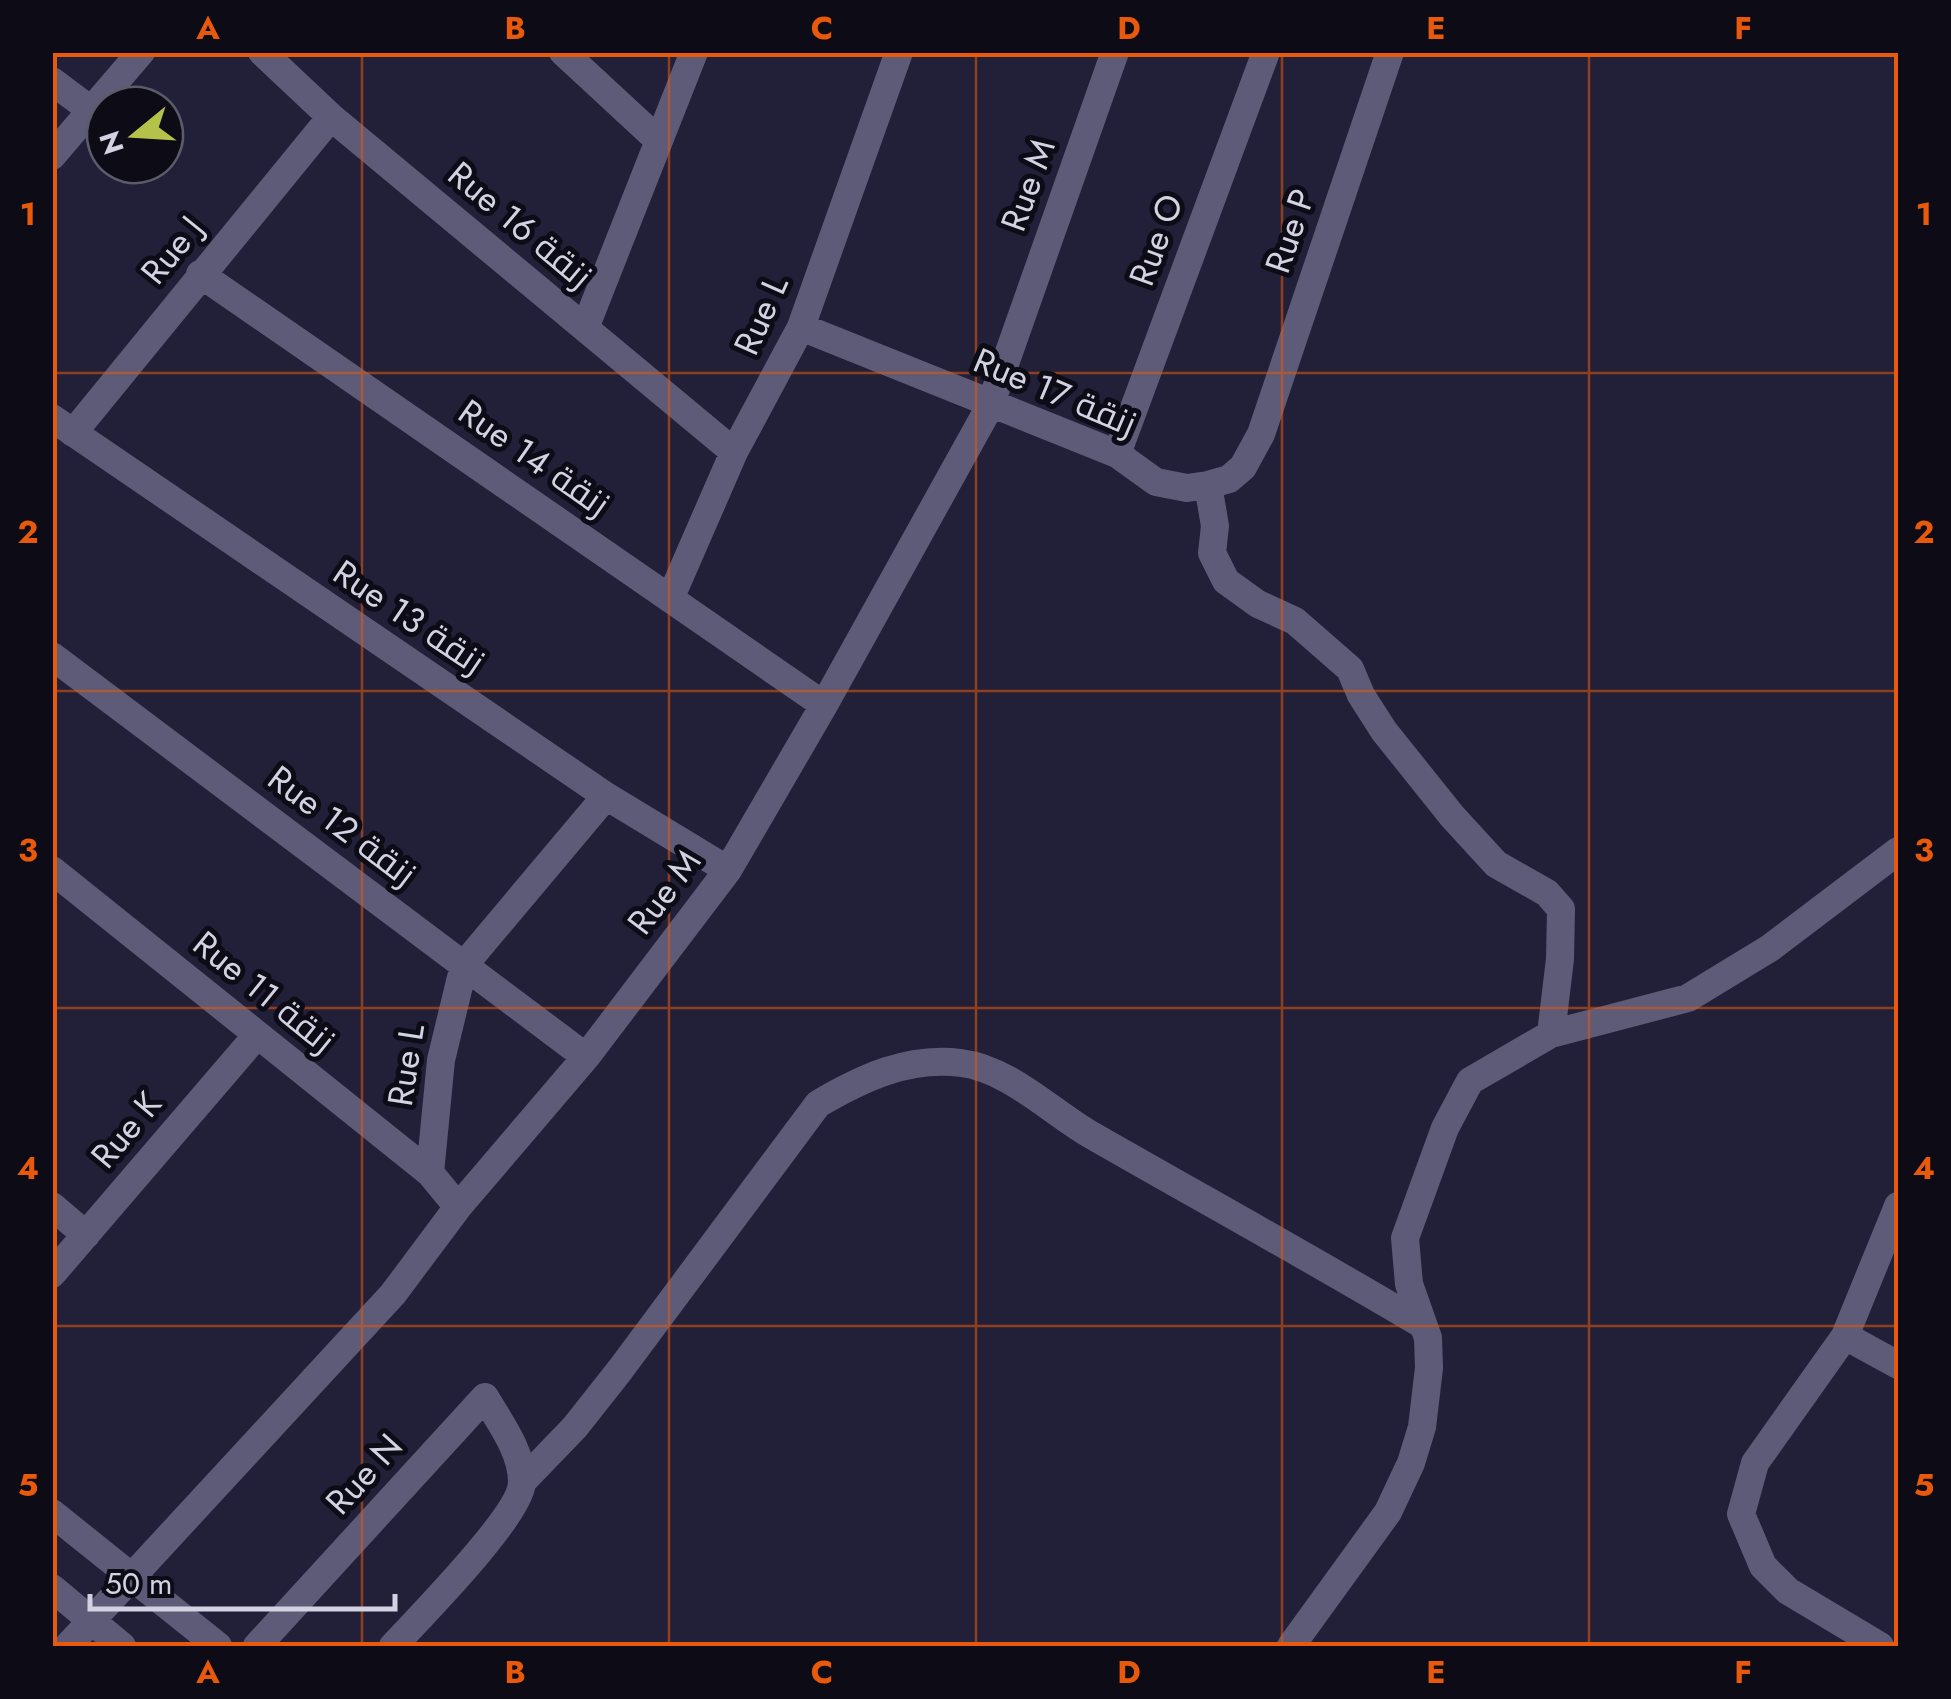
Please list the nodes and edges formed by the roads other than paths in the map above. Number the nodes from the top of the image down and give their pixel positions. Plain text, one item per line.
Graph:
1 (140, 52) edge
2 (262, 52) edge
3 (563, 52) edge
4 (694, 52) edge
5 (898, 52) edge
6 (1115, 52) edge
7 (1266, 52) edge
8 (1390, 52) edge
9 (52, 81) edge
10 (114, 85) edge
11 (85, 107) edge
12 (331, 117) junction
13 (85, 120) edge
14 (657, 139) junction
15 (52, 156) edge
16 (200, 274) junction
17 (801, 327) junction
18 (585, 328) junction
19 (990, 406) junction
20 (63, 426) edge
21 (734, 452) junction
22 (1117, 454) junction
23 (1208, 486) junction
24 (670, 598) junction
25 (52, 656) edge
26 (824, 705) junction
27 (606, 796) junction
28 (1898, 850) edge
29 (52, 870) edge
30 (728, 870) junction
31 (464, 965) junction
32 (257, 1034) junction
33 (1551, 1034) junction
34 (586, 1058) junction
35 (430, 1173) junction
36 (52, 1206) edge
37 (1898, 1206) edge
38 (458, 1208) junction
39 (86, 1234) junction
40 (52, 1274) edge
41 (1423, 1325) junction
42 (1846, 1336) junction
43 (1898, 1365) edge
44 (522, 1482) junction
45 (52, 1513) edge
46 (130, 1576) junction
47 (52, 1588) edge
48 (92, 1621) junction
49 (68, 1646) edge
50 (122, 1646) edge
51 (218, 1646) edge
52 (257, 1646) edge
53 (393, 1646) edge
54 (1291, 1646) edge
55 (1880, 1646) edge

1 - 10 street
2 - 12 street, Rue 16 زنقة
3 - 14 street
4 - 14 street
5 - 17 street, Rue L
6 - 19 street, Rue M
7 - 22 street, Rue O
8 - 23 street, Rue P
9 - 11 street
12 - 16 street, Rue J
12 - 18 street, Rue 16 زنقة
13 - 15 street
14 - 18 street
16 - 20 street, Rue J
16 - 24 street, Rue 14 زنقة
17 - 19 street, Rue 17 زنقة
17 - 21 street, Rue L
18 - 21 street, Rue 16 زنقة
19 - 22 street, Rue 17 زنقة
19 - 26 street, Rue M
20 - 27 street, Rue 13 زنقة
21 - 24 street, Rue L
22 - 23 street, Rue 17 زنقة
23 - 33 street
24 - 26 street, Rue 14 زنقة
25 - 31 street, Rue 12 زنقة
26 - 30 street, Rue M
27 - 30 street, Rue 13 زنقة
27 - 31 street, Rue L
28 - 33 street
29 - 32 street, Rue 11 زنقة
30 - 34 street, Rue M
31 - 34 street, Rue 12 زنقة
31 - 35 street, Rue L
32 - 35 street, Rue 11 زنقة
32 - 39 street, Rue K
33 - 41 street
34 - 38 street, Rue M
35 - 38 street
36 - 39 street
37 - 42 street
38 - 46 street, Rue M
39 - 40 street, Rue K
41 - 44 street
41 - 54 street
42 - 43 street
42 - 55 street
44 - 52 street, Rue N
44 - 53 street
45 - 46 street
46 - 48 street, Rue M
46 - 51 street
47 - 48 street
48 - 49 street, Rue M
48 - 50 street

